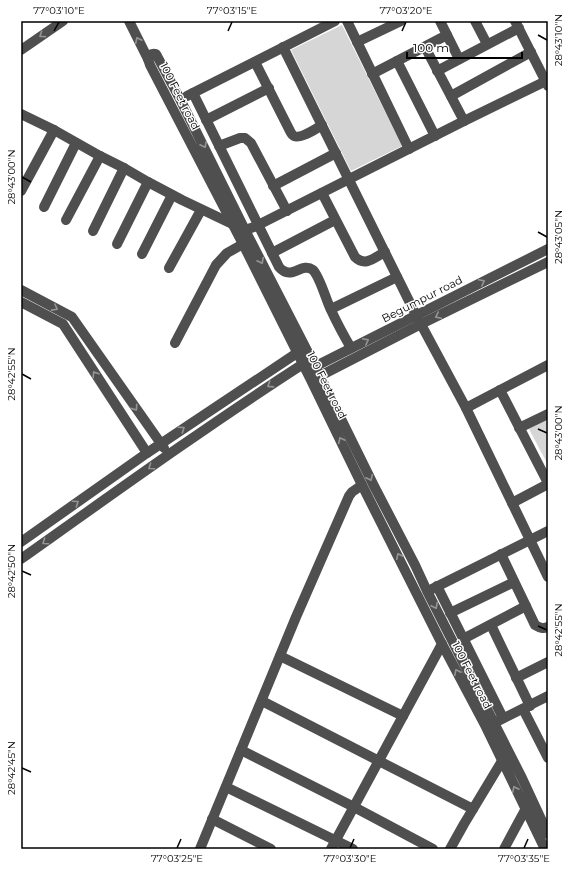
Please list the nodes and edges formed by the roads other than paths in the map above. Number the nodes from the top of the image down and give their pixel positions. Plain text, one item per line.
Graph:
1 (63, 21) edge
2 (129, 21) edge
3 (335, 21) edge
4 (347, 21) edge
5 (401, 21) edge
6 (440, 21) edge
7 (475, 21) edge
8 (517, 24) edge
9 (447, 35) junction
10 (357, 42) junction
11 (487, 44) junction
12 (283, 47) junction
13 (424, 47) junction
14 (21, 50) edge
15 (531, 52) junction
16 (148, 59) junction
17 (459, 59) junction
18 (397, 61) junction
19 (255, 62) junction
20 (437, 71) junction
21 (372, 74) junction
22 (547, 82) edge
23 (269, 88) junction
24 (193, 93) junction
25 (451, 96) junction
26 (180, 99) junction
27 (21, 114) edge
28 (206, 120) junction
29 (464, 121) junction
30 (322, 125) junction
31 (54, 130) junction
32 (435, 136) junction
33 (76, 143) junction
34 (219, 146) junction
35 (409, 149) junction
36 (336, 154) junction
37 (100, 156) junction
38 (124, 168) junction
39 (349, 180) junction
40 (148, 182) junction
41 (273, 186) junction
42 (21, 191) edge
43 (322, 193) junction
44 (172, 195) junction
45 (44, 207) dead end
46 (201, 210) junction
47 (287, 211) junction
48 (66, 220) dead end
49 (336, 220) junction
50 (232, 224) junction
51 (258, 225) junction
52 (245, 230) junction
53 (93, 231) dead end
54 (117, 244) dead end
55 (243, 244) junction
56 (548, 249) edge
57 (385, 252) junction
58 (272, 253) junction
59 (142, 254) dead end
60 (548, 262) edge
61 (169, 268) dead end
62 (397, 277) junction
63 (21, 290) edge
64 (21, 302) edge
65 (331, 309) junction
66 (419, 320) junction
67 (175, 343) dead end
68 (351, 348) junction
69 (297, 353) junction
70 (548, 365) edge
71 (311, 371) junction
72 (500, 390) junction
73 (466, 408) junction
74 (548, 414) edge
75 (519, 428) junction
76 (160, 444) junction
77 (147, 453) junction
78 (168, 455) junction
79 (548, 484) edge
80 (362, 485) junction
81 (512, 503) junction
82 (548, 531) edge
83 (529, 540) junction
84 (21, 542) edge
85 (501, 554) junction
86 (21, 559) edge
87 (548, 577) edge
88 (514, 582) junction
89 (437, 586) junction
90 (427, 591) junction
91 (526, 606) junction
92 (450, 613) junction
93 (491, 625) junction
94 (548, 627) edge
95 (463, 639) junction
96 (442, 644) junction
97 (280, 656) junction
98 (548, 662) edge
99 (516, 678) junction
100 (548, 696) edge
101 (262, 701) junction
102 (526, 707) junction
103 (403, 716) junction
104 (503, 718) junction
105 (490, 725) junction
106 (241, 750) junction
107 (548, 758) edge
108 (379, 762) junction
109 (502, 762) junction
110 (226, 787) junction
111 (354, 807) junction
112 (473, 809) junction
113 (526, 810) junction
114 (212, 819) junction
115 (548, 834) edge
116 (333, 845) edge
117 (200, 849) edge
118 (271, 849) edge
119 (353, 849) edge
120 (433, 849) edge
121 (450, 849) edge
122 (504, 849) edge
123 (545, 849) edge

1 -> 14 street
16 -> 2 street
3 - 12 street
4 - 10 street
5 - 10 street
6 - 9 street
7 - 11 street
8 - 11 street
8 - 15 street
9 - 13 street
9 - 17 street
10 - 21 street
11 - 17 street
12 - 19 street
12 - 30 street
13 - 18 street
13 - 20 street
15 - 22 street
15 - 25 street
16 - 26 street, 100 Feet road
16 - 50 street, 100 Feet road
17 - 20 street
18 - 21 street
18 - 32 street
19 - 23 street
19 - 24 street
20 - 25 street
21 - 35 street
22 - 29 street
23 - 28 street
23 - 30 street
24 - 26 street
24 - 28 street
25 - 29 street
26 -> 52 street, 100 Feet road
27 - 31 street
28 - 34 street
29 - 32 street
30 - 36 street
31 - 33 street
31 - 42 street
32 - 35 street
33 - 37 street
33 - 45 street
34 - 41 street
34 - 51 street
35 - 39 street
36 - 39 street
36 - 41 street
37 - 38 street
37 - 48 street
38 - 40 street
38 - 53 street
39 - 43 street
39 - 57 street
40 - 44 street
40 - 54 street
41 - 47 street
43 - 47 street
43 - 49 street
44 - 46 street
44 - 59 street
46 - 50 street
46 - 61 street
47 - 51 street
49 - 57 street
49 - 58 street
50 - 52 street
50 - 55 street, 100 Feet road
51 - 52 street
51 - 58 street
52 -> 71 street, 100 Feet road
55 - 67 street
55 - 69 street, 100 Feet road
66 -> 56 street, Begumpur road
57 - 62 street
58 - 65 street
60 -> 66 street, Begumpur road
62 - 65 street
62 - 66 street
63 -> 76 street
77 -> 64 street
65 - 68 street
68 -> 66 street, Begumpur road
66 - 71 street, Begumpur road
66 - 73 street
68 - 71 street, Begumpur road
69 - 71 street, 100 Feet road
76 -> 69 street
70 - 72 street
71 -> 78 street
80 -> 71 street, 100 Feet road
71 -> 90 street, 100 Feet road
72 - 73 street
72 - 75 street
73 - 81 street
74 - 75 street
75 - 79 street
76 - 77 street
76 - 78 street
84 -> 77 street
78 -> 86 street
79 - 81 street
96 -> 80 street, 100 Feet road
80 - 97 street
81 - 83 street
82 - 83 street
83 - 85 street
83 - 87 street
85 - 88 street
85 - 89 street
88 - 91 street
88 - 92 street
89 - 90 street
89 - 92 street
90 -> 105 street, 100 Feet road
91 - 93 street
91 - 94 street
92 - 95 street
93 - 95 street
93 - 99 street
95 - 104 street
96 - 103 street
105 -> 96 street, 100 Feet road
97 - 101 street
97 - 103 street
98 - 99 street
99 - 102 street
100 - 102 street
101 - 106 street
101 - 108 street
102 - 104 street
102 - 107 street
103 - 108 street
104 - 105 street
105 - 109 street, 100 Feet road
105 - 115 street, 100 Feet road
106 - 110 street
106 - 111 street
108 - 111 street
108 - 112 street
109 - 112 street
113 -> 109 street, 100 Feet road
110 - 114 street
110 - 116 street
111 - 116 street
111 - 120 street
112 - 121 street
113 - 122 street
113 - 123 street, 100 Feet road
114 - 117 street
114 - 118 street
116 - 119 street

